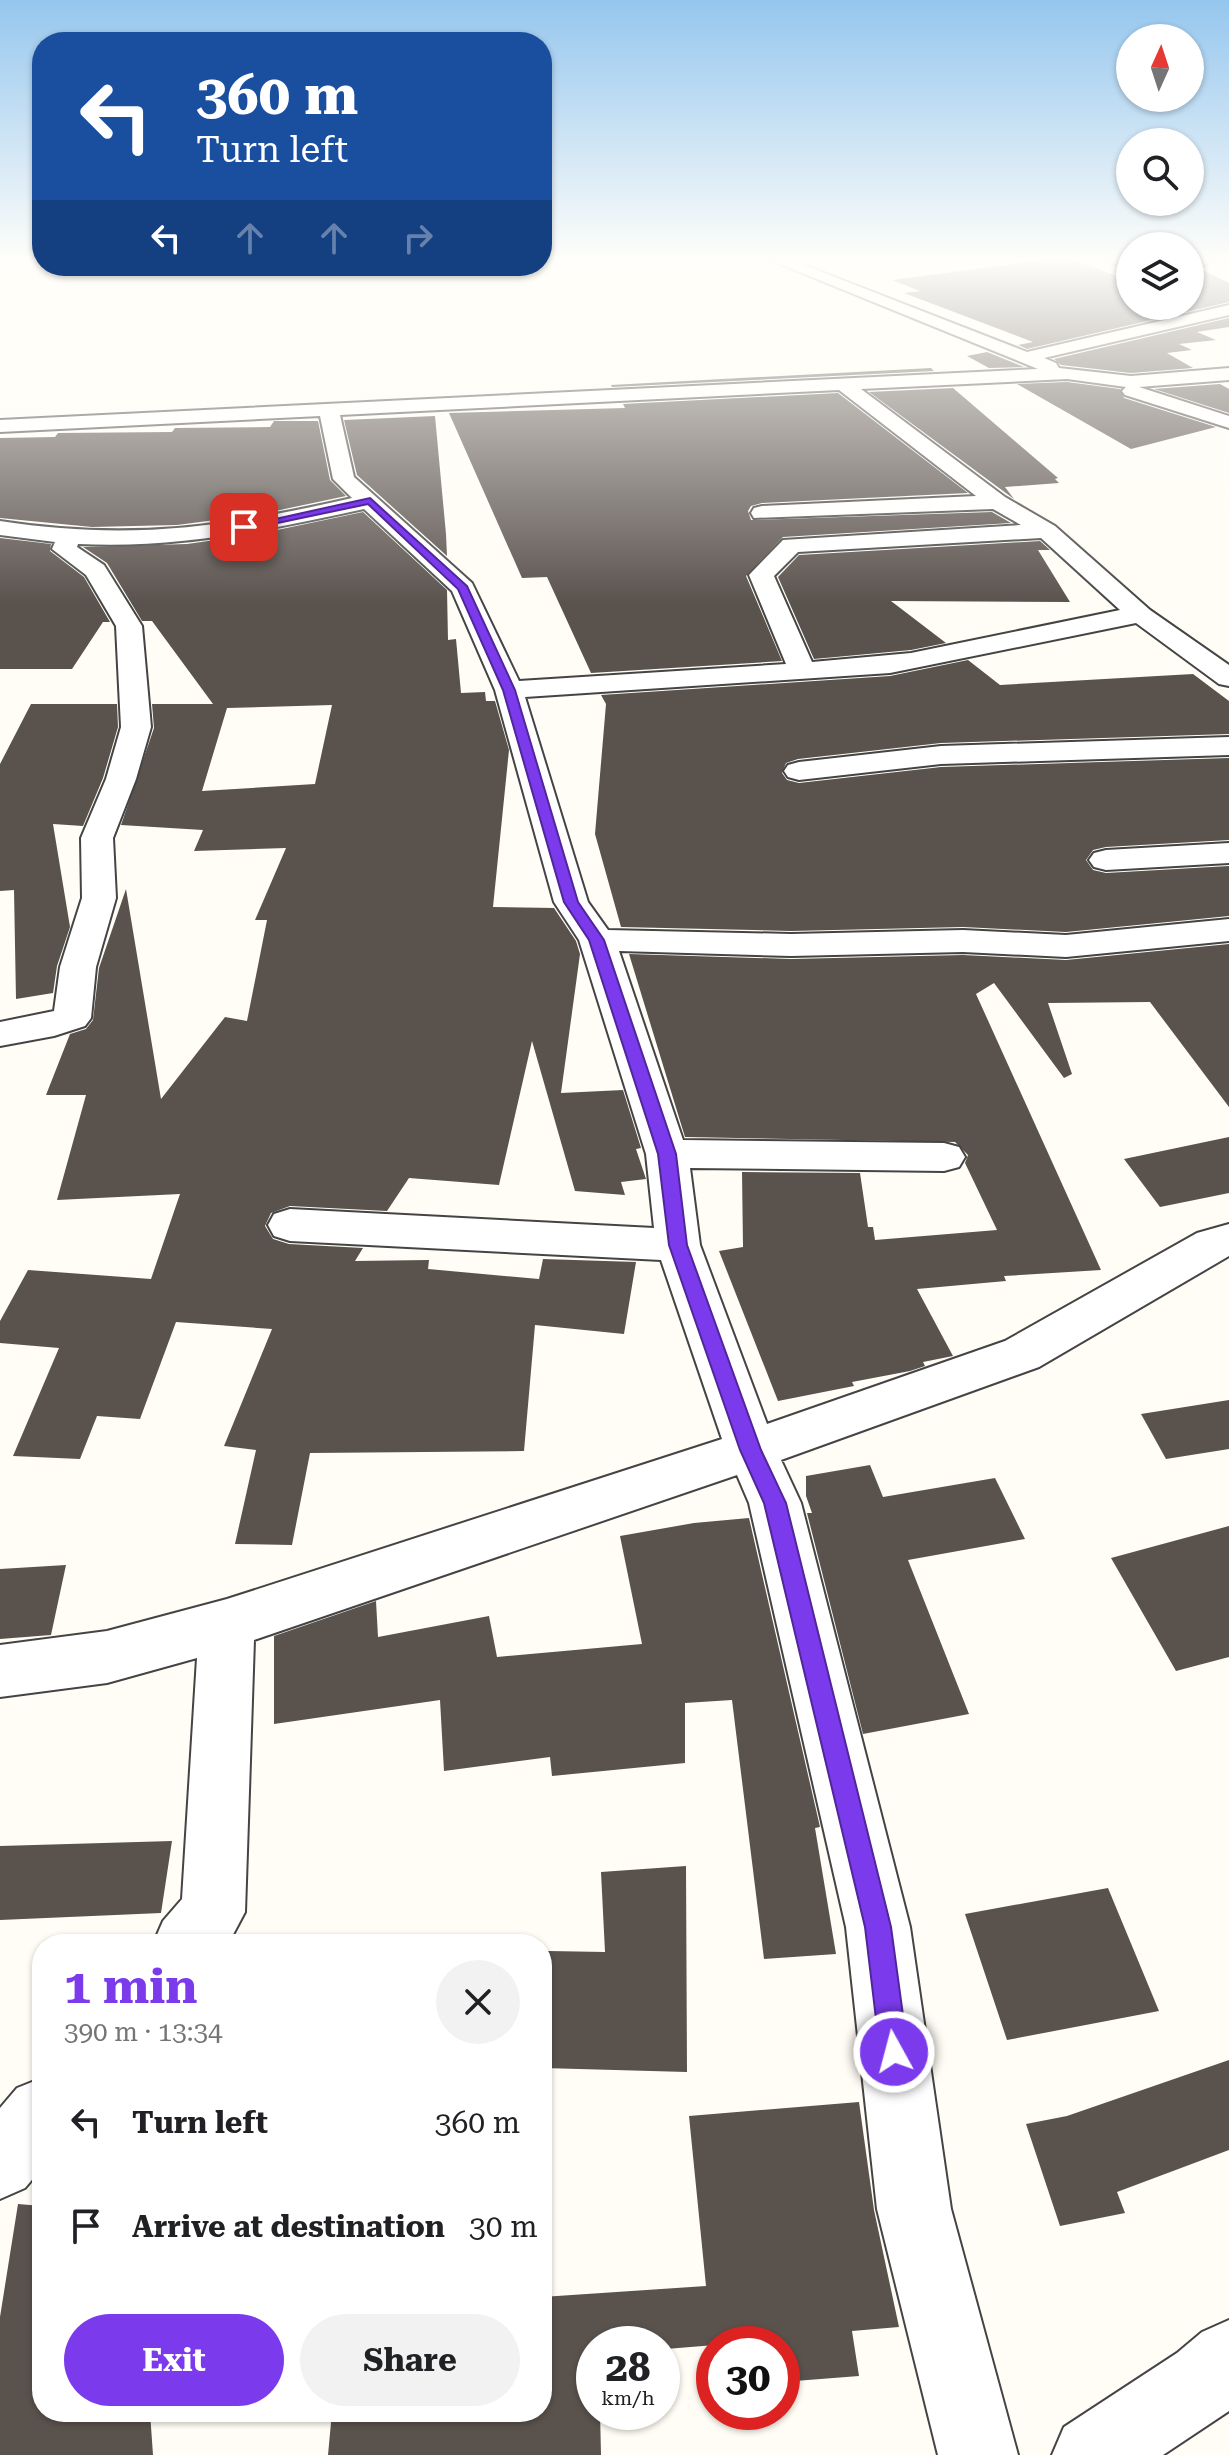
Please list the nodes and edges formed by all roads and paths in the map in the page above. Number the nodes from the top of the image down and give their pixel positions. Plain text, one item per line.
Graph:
1 (1038, 375) edge
2 (1073, 375) edge
3 (1078, 375) edge
4 (1222, 375) edge
5 (844, 385) junction
6 (329, 410) junction
7 (1229, 422) edge
8 (0, 426) edge
9 (370, 501) junction
10 (997, 502) junction
11 (762, 513) dead end
12 (0, 528) edge
13 (1047, 531) junction
14 (69, 537) junction
15 (1141, 615) junction
16 (803, 672) junction
17 (1229, 678) edge
18 (509, 690) junction
19 (1229, 746) edge
20 (799, 771) dead end
21 (1229, 853) edge
22 (1106, 860) dead end
23 (1229, 930) edge
24 (597, 940) junction
25 (0, 1034) edge
26 (667, 1154) junction
27 (944, 1157) dead end
28 (290, 1225) dead end
29 (1229, 1240) edge
30 (678, 1245) junction
31 (751, 1450) junction
32 (227, 1624) junction
33 (0, 1671) edge
34 (194, 1934) edge
35 (32, 2125) edge
36 (0, 2163) edge
37 (1229, 2359) edge
38 (978, 2455) edge
39 (1092, 2455) edge

1 - 5 street
2 - 7 street
3 - 4 street
5 - 6 street
5 - 10 street
6 - 8 street
6 - 9 street
9 - 14 street
9 - 18 street
10 - 11 street
10 - 13 street
12 - 14 street
13 - 15 street
13 - 16 street
14 - 25 street
15 - 16 street
15 - 17 street
16 - 18 street
18 - 24 street
19 - 20 street
21 - 22 street
23 - 24 street
24 - 26 street
26 - 27 street
26 - 30 street
28 - 30 street
29 - 31 street
30 - 31 street
31 - 32 street
31 - 38 street
32 - 33 street
32 - 34 street
35 - 36 street
37 - 39 street

